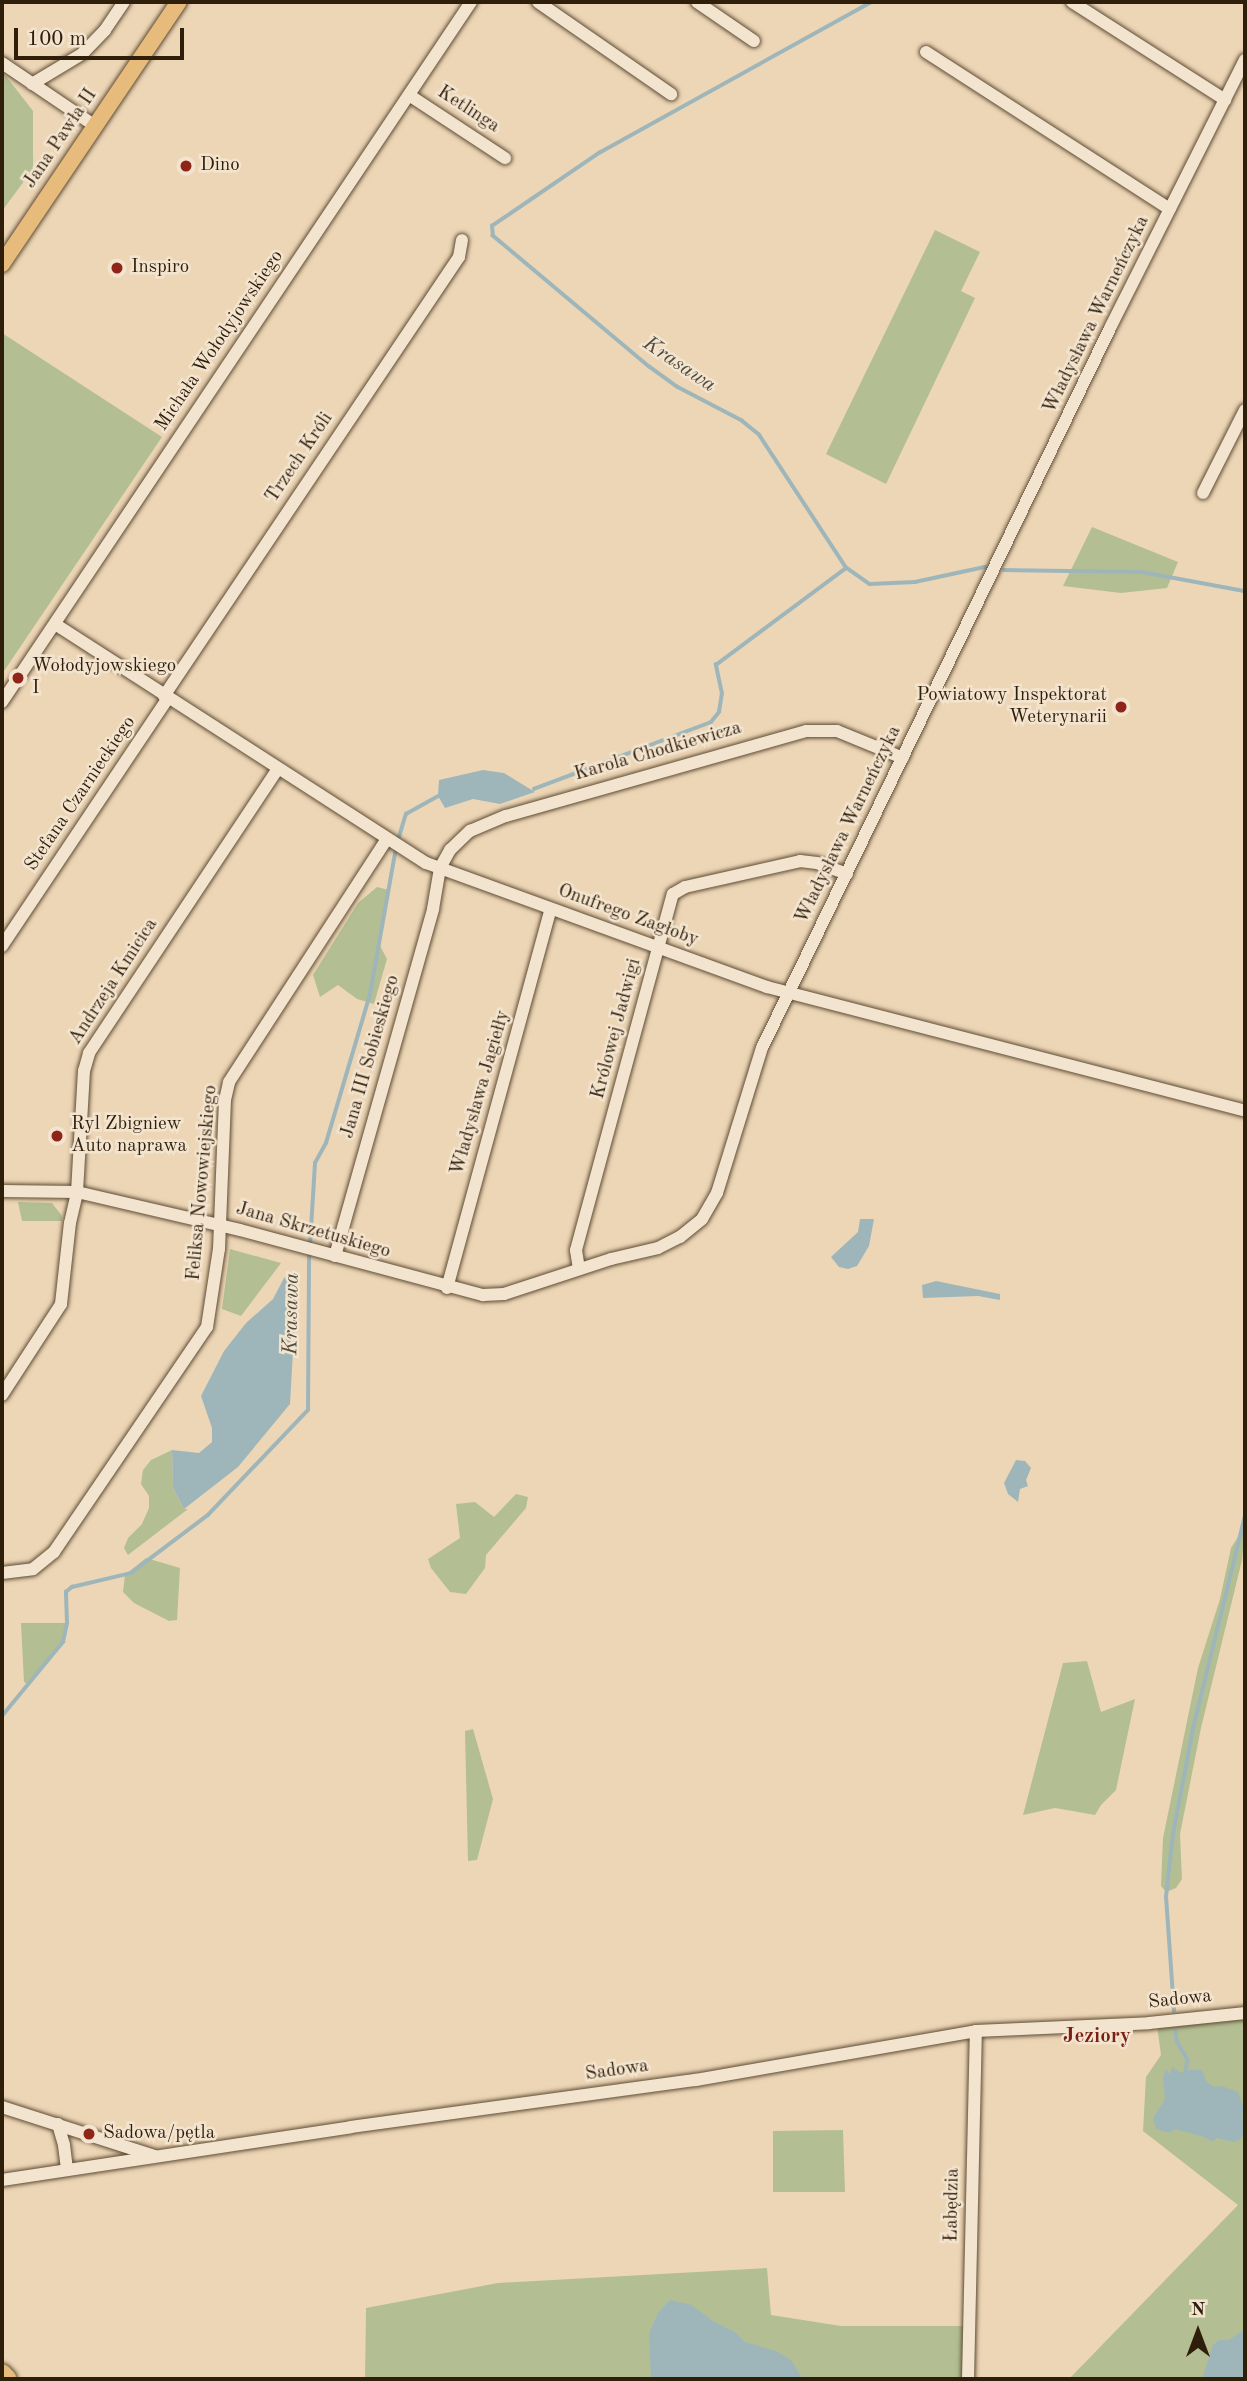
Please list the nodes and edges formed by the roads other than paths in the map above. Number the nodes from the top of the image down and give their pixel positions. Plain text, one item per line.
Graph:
1 (124, 2) edge
2 (179, 2) edge
3 (471, 2) edge
4 (538, 2) edge
5 (697, 2) edge
6 (1072, 2) edge
7 (754, 41) dead end
8 (926, 52) dead end
9 (1245, 60) edge
10 (2, 63) edge
11 (32, 84) junction
12 (671, 94) dead end
13 (409, 95) junction
14 (1225, 100) junction
15 (95, 126) junction
16 (505, 158) dead end
17 (1170, 209) junction
18 (462, 240) dead end
19 (2, 264) edge
20 (1245, 410) edge
21 (1203, 493) dead end
22 (55, 624) junction
23 (166, 697) junction
24 (2, 702) edge
25 (903, 758) junction
26 (278, 769) junction
27 (393, 844) junction
28 (440, 868) junction
29 (847, 874) junction
30 (551, 909) junction
31 (2, 946) edge
32 (659, 947) junction
33 (788, 993) junction
34 (1245, 1111) edge
35 (2, 1191) edge
36 (77, 1192) junction
37 (220, 1226) junction
38 (335, 1256) junction
39 (579, 1269) junction
40 (447, 1288) junction
41 (2, 1395) edge
42 (2, 1573) edge
43 (1245, 2012) edge
44 (976, 2031) junction
45 (2, 2107) edge
46 (58, 2124) junction
47 (159, 2157) junction
48 (66, 2170) junction
49 (2, 2180) edge
50 (2, 2373) edge
51 (8, 2379) edge
52 (968, 2379) edge

1 - 11 street
2 - 15 main road, Jana Pawła II
3 - 13 street, Michała Wołodyjowskiego
4 - 12 street
5 - 7 street
6 - 14 street
8 - 17 street
9 - 14 street, Władysława Warneńczyka
10 - 11 street
11 - 15 street
13 - 16 street, Ketlinga
13 - 22 street, Michała Wołodyjowskiego
14 - 17 street, Władysława Warneńczyka
15 - 19 main road, Jana Pawła II
17 - 25 street, Władysława Warneńczyka
18 - 23 street, Trzech Króli
20 - 21 street
22 - 23 street, Onufrego Zagłoby
22 - 24 street, Michała Wołodyjowskiego
23 - 26 street, Onufrego Zagłoby
23 - 31 street, Stefana Czarnieckiego
25 - 28 street, Karola Chodkiewicza
25 - 29 street, Władysława Warneńczyka
26 - 27 street, Onufrego Zagłoby
26 - 36 street, Andrzeja Kmicica
27 - 28 street, Onufrego Zagłoby
27 - 37 street, Feliksa Nowowiejskiego
28 - 30 street, Onufrego Zagłoby
28 - 38 street, Jana III Sobieskiego
29 - 32 street, Królowej Jadwigi
29 - 33 street, Władysława Warneńczyka
30 - 32 street, Onufrego Zagłoby
30 - 40 street, Władysława Jagiełły
32 - 33 street, Onufrego Zagłoby
32 - 39 street, Królowej Jadwigi
33 - 34 street, Onufrego Zagłoby
33 - 39 street, Władysława Warneńczyka
35 - 36 street, Jana Skrzetuskiego
36 - 37 street, Jana Skrzetuskiego
36 - 41 street, Andrzeja Kmicica
37 - 38 street, Jana Skrzetuskiego
37 - 42 street, Feliksa Nowowiejskiego
38 - 40 street, Jana Skrzetuskiego
39 - 40 street, Władysława Warneńczyka
43 - 44 street, Sadowa
44 - 47 street, Sadowa
44 - 52 street, Łabędzia
45 - 46 street, Sadowa
46 - 47 street, Sadowa
46 - 48 street
47 - 48 street
48 - 49 street
50 - 51 highway

